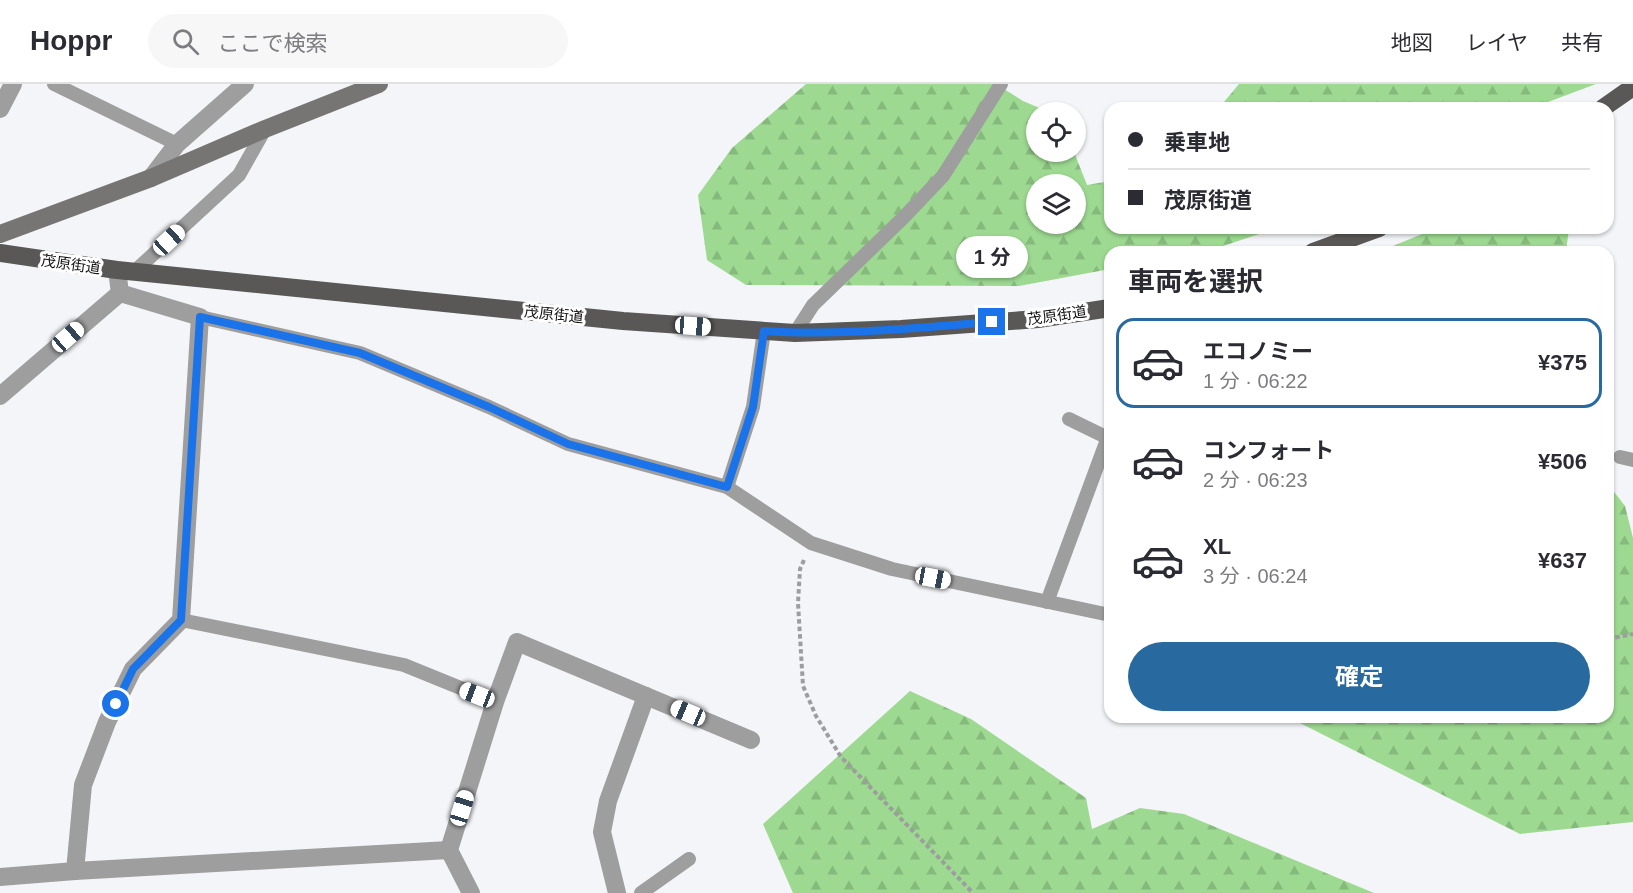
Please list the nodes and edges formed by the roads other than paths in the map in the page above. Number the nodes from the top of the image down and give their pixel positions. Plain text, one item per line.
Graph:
1 (13, 84) edge
2 (54, 84) edge
3 (244, 84) edge
4 (379, 84) edge
5 (1001, 84) edge
6 (1633, 87) edge
7 (1612, 102) edge
8 (0, 109) edge
9 (265, 129) junction
10 (177, 144) junction
11 (151, 178) junction
12 (0, 234) edge
13 (1362, 234) edge
14 (1330, 246) edge
15 (0, 253) edge
16 (126, 271) junction
17 (120, 293) junction
18 (1104, 309) edge
19 (200, 317) junction
20 (764, 331) junction
21 (795, 333) junction
22 (0, 396) edge
23 (1069, 419) dead end
24 (1104, 436) edge
25 (1104, 451) edge
26 (727, 487) junction
27 (1047, 602) junction
28 (1104, 614) edge
29 (181, 620) junction
30 (646, 696) junction
31 (495, 702) junction
32 (751, 740) dead end
33 (449, 850) junction
34 (689, 860) dead end
35 (75, 871) junction
36 (0, 877) edge
37 (471, 893) edge
38 (616, 893) edge
39 (641, 893) edge

1 - 8 street
2 - 10 lane
3 - 10 street
4 - 9 street
5 - 21 lane
6 - 7 main road
9 - 11 street
9 - 16 lane
10 - 11 street
11 - 12 street
13 - 14 main road
15 - 16 main road, 茂原街道
16 - 17 street
16 - 20 main road, 茂原街道
17 - 19 street
17 - 22 street
18 - 21 main road, 茂原街道
19 - 26 lane
19 - 29 street
20 - 21 main road, 茂原街道
20 - 26 lane
23 - 24 lane
25 - 27 lane
26 - 27 lane
27 - 28 lane
29 - 31 lane
29 - 35 street
30 - 31 street
30 - 32 street
30 - 38 street
31 - 33 street
33 - 35 street
33 - 37 street
34 - 39 lane
35 - 36 street

